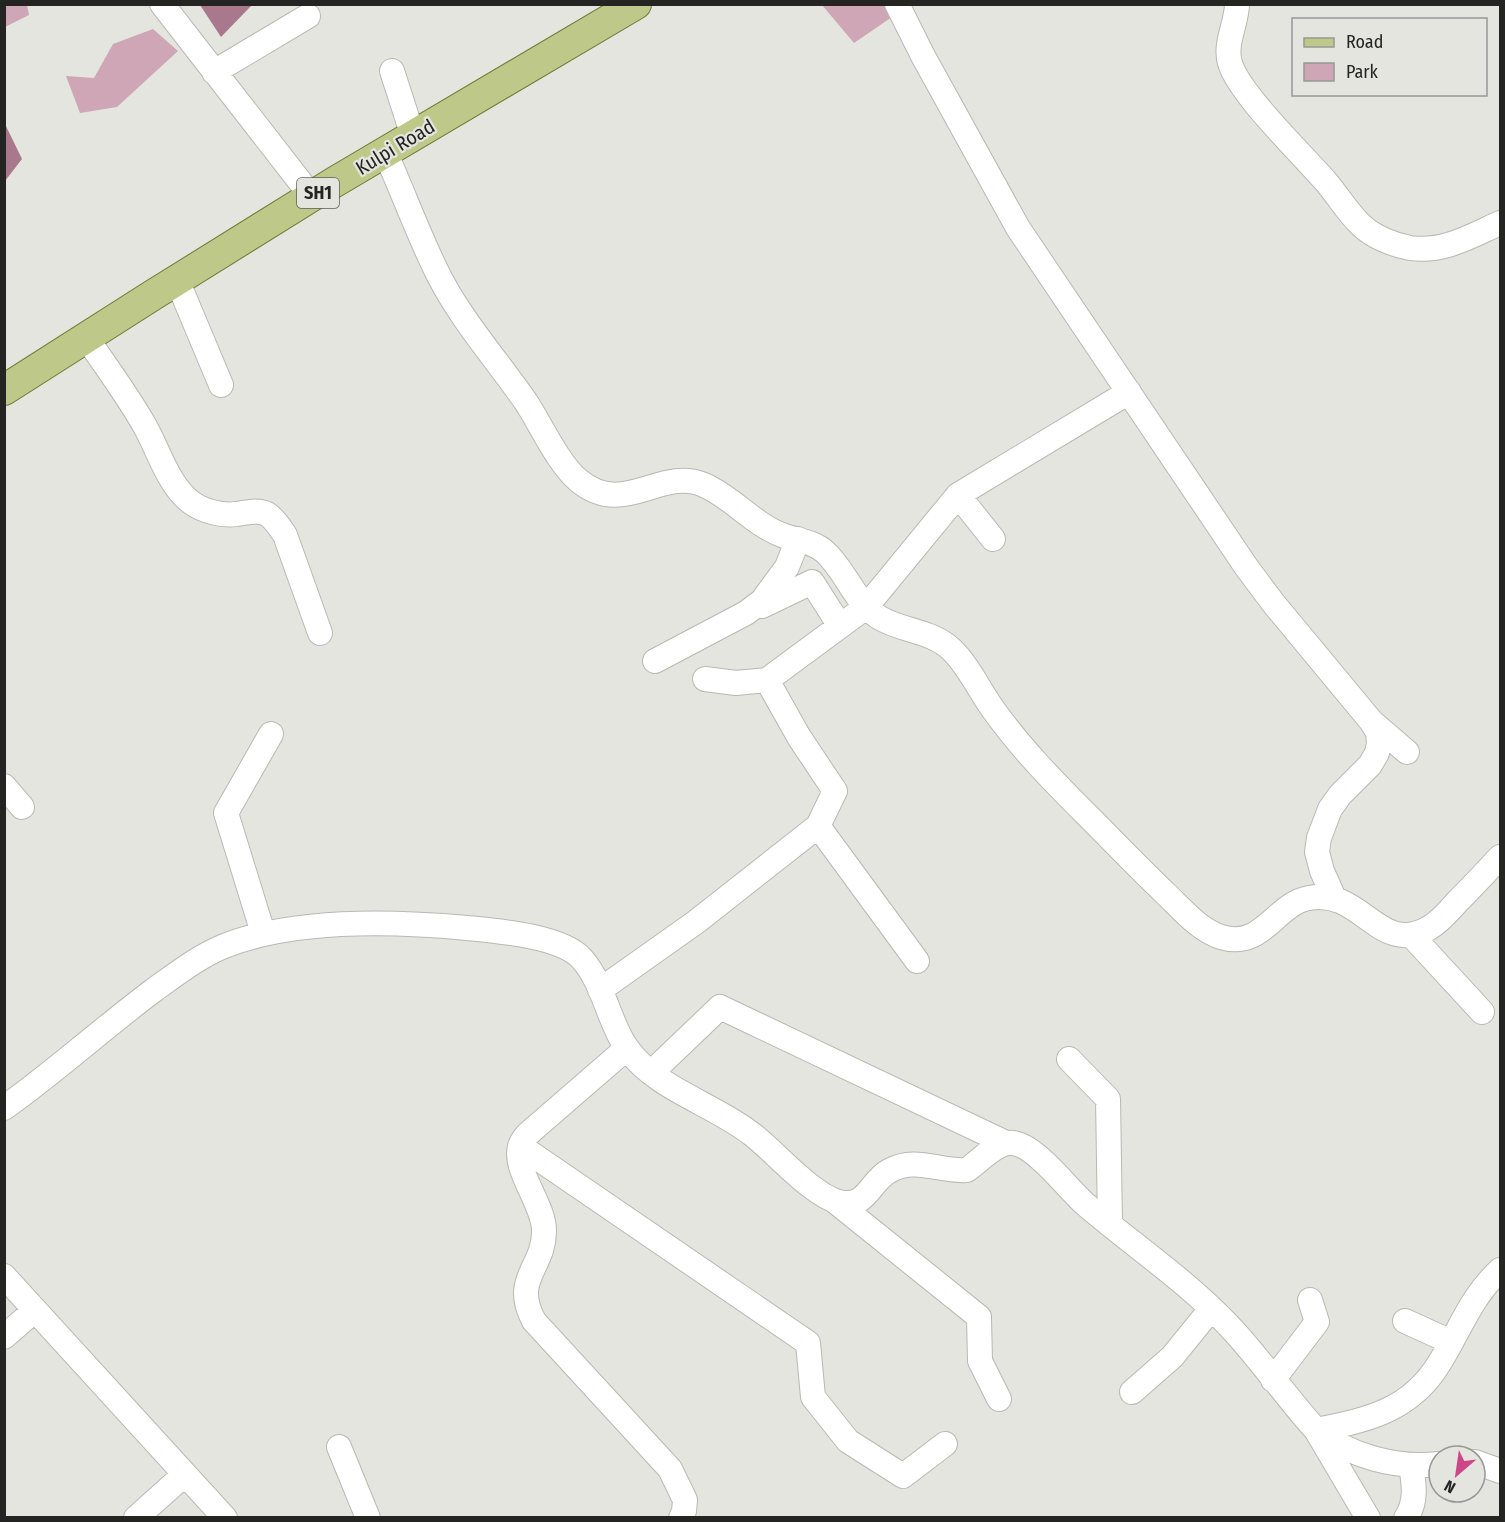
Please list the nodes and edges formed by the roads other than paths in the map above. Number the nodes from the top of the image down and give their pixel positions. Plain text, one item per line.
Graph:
1 (162, 4) edge
2 (636, 4) edge
3 (897, 4) edge
4 (1237, 4) edge
5 (308, 15) dead end
6 (392, 71) dead end
7 (214, 72) junction
8 (413, 136) junction
9 (385, 152) junction
10 (312, 197) junction
11 (1500, 223) edge
12 (177, 280) junction
13 (86, 337) junction
14 (220, 385) dead end
15 (4, 390) edge
16 (1129, 392) junction
17 (958, 495) junction
18 (798, 539) junction
19 (993, 539) dead end
20 (866, 607) junction
21 (747, 613) junction
22 (840, 626) junction
23 (320, 633) dead end
24 (656, 662) dead end
25 (705, 679) dead end
26 (766, 680) junction
27 (1371, 721) junction
28 (271, 734) dead end
29 (1407, 752) dead end
30 (4, 786) edge
31 (22, 807) dead end
32 (818, 826) junction
33 (1500, 857) edge
34 (1334, 898) junction
35 (263, 933) junction
36 (1412, 936) junction
37 (917, 961) dead end
38 (600, 990) junction
39 (1482, 1012) dead end
40 (627, 1048) junction
41 (1069, 1059) dead end
42 (651, 1073) junction
43 (4, 1108) edge
44 (1006, 1143) junction
45 (520, 1146) junction
46 (836, 1202) junction
47 (1110, 1224) junction
48 (1500, 1270) edge
49 (4, 1276) edge
50 (1310, 1300) dead end
51 (1211, 1309) junction
52 (35, 1310) junction
53 (1405, 1321) dead end
54 (4, 1337) edge
55 (1450, 1342) junction
56 (1274, 1380) junction
57 (1132, 1392) dead end
58 (999, 1399) dead end
59 (1316, 1430) junction
60 (945, 1444) dead end
61 (339, 1447) dead end
62 (1427, 1465) edge
63 (1411, 1466) junction
64 (184, 1475) junction
65 (136, 1518) edge
66 (225, 1518) edge
67 (368, 1518) edge
68 (681, 1518) edge
69 (1368, 1518) edge
70 (1407, 1518) edge

1 - 7 street
2 - 8 main road, Kulpi Road / SH1
3 - 16 street
4 - 11 street
5 - 7 street
6 - 8 street
7 - 10 street
8 - 9 main road, Kulpi Road / SH1
9 - 10 main road, Kulpi Road / SH1
9 - 18 street
10 - 12 main road, Kulpi Road / SH1
12 - 13 main road, Kulpi Road / SH1
12 - 14 street
13 - 15 main road, Kulpi Road / SH1
13 - 23 street
16 - 17 street
16 - 27 street
17 - 19 street
17 - 20 street
18 - 20 street
18 - 21 street
20 - 22 street
20 - 34 street
21 - 22 street
21 - 24 street
22 - 26 street
25 - 26 street
26 - 32 street
27 - 29 street
27 - 34 street
28 - 35 street
30 - 31 street
32 - 37 street
32 - 38 street
33 - 36 street
34 - 36 street
35 - 38 street
35 - 43 street
36 - 39 street
38 - 40 street
40 - 42 street
40 - 45 street
41 - 47 street
42 - 44 street
42 - 46 street
44 - 46 street
44 - 47 street
45 - 60 street
45 - 68 street
46 - 58 street
47 - 51 street
48 - 55 street
49 - 52 street
50 - 56 street
51 - 56 street
51 - 57 street
52 - 54 street
52 - 64 street
53 - 55 street
55 - 59 street
56 - 59 street
59 - 63 street
59 - 69 street
61 - 67 street
62 - 63 street
63 - 70 street
64 - 65 street
64 - 66 street

